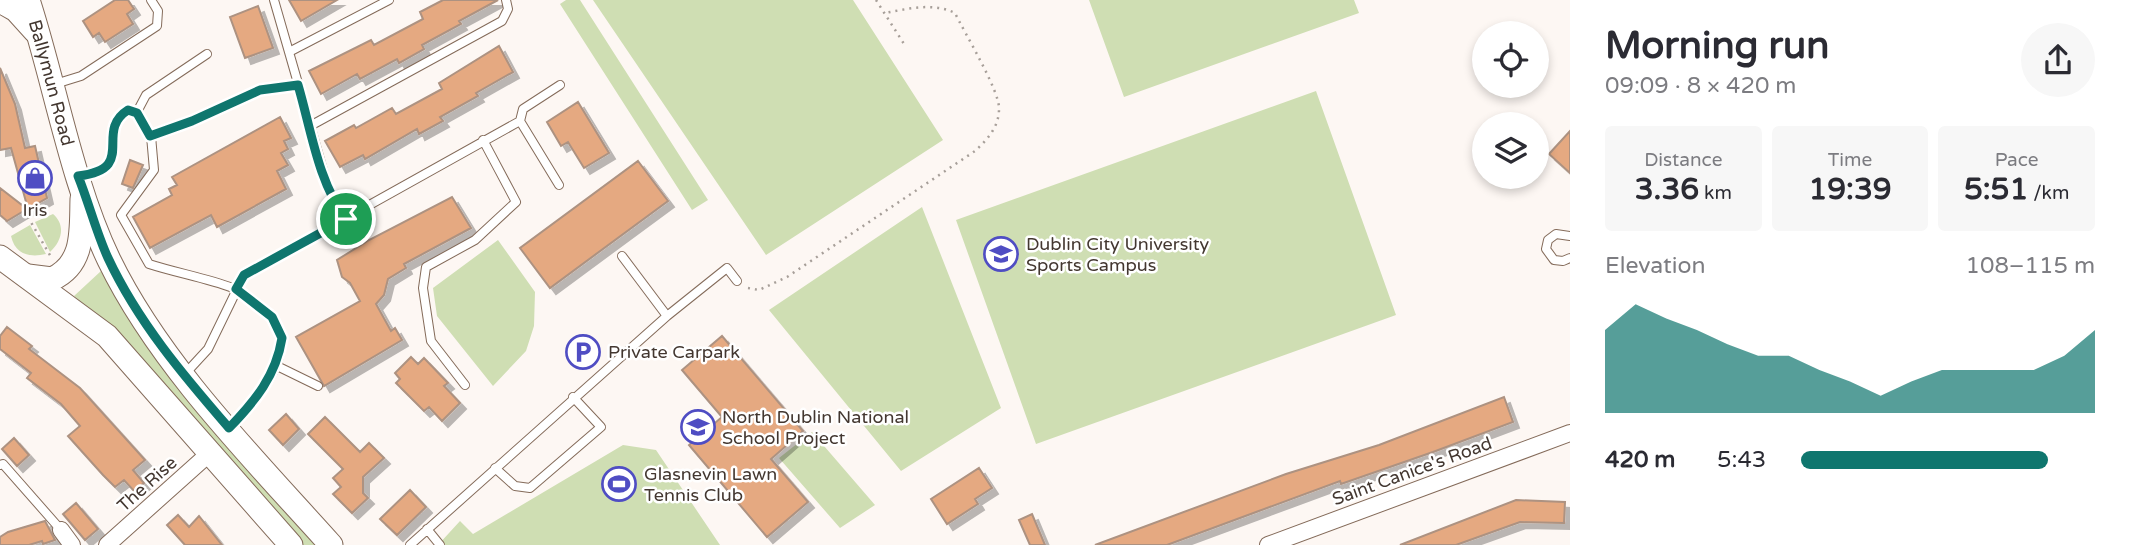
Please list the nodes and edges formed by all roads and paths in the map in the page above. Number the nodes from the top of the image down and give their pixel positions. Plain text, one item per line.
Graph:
1 (28, 0) edge
2 (151, 0) edge
3 (274, 0) edge
4 (389, 0) edge
5 (506, 0) edge
6 (876, 0) edge
7 (0, 1) edge
8 (885, 13) junction
9 (39, 37) junction
10 (906, 47) dead end
11 (289, 52) junction
12 (206, 54) dead end
13 (52, 85) junction
14 (298, 85) junction
15 (560, 85) dead end
16 (137, 113) junction
17 (520, 121) junction
18 (310, 126) junction
19 (150, 136) junction
20 (483, 140) junction
21 (81, 182) junction
22 (559, 185) dead end
23 (28, 217) dead end
24 (346, 219) junction
25 (1570, 236) edge
26 (622, 256) dead end
27 (0, 257) edge
28 (1570, 258) edge
29 (58, 265) dead end
30 (29, 276) junction
31 (737, 281) joint
32 (236, 289) junction
33 (667, 316) junction
34 (275, 365) junction
35 (183, 376) junction
36 (465, 385) dead end
37 (318, 386) dead end
38 (573, 397) junction
39 (229, 428) junction
40 (1570, 433) edge
41 (212, 451) junction
42 (0, 465) edge
43 (495, 468) junction
44 (426, 529) junction
45 (61, 530) joint
46 (72, 545) edge
47 (107, 545) edge
48 (291, 545) edge
49 (331, 545) edge
50 (410, 545) edge
51 (440, 545) edge
52 (1268, 545) edge

1 - 9 main road, Ballymun Road
2 - 13 lane
3 - 11 lane
4 - 11 lane
5 - 18 lane
6 - 8 path
7 - 9 main road
8 - 10 path
8 - 31 path
9 - 13 main road, Ballymun Road
11 - 14 lane
12 - 16 lane
13 - 21 main road, Ballymun Road
14 - 18 lane
14 - 19 lane
15 - 17 lane
16 - 19 lane
16 - 21 lane
17 - 20 lane
17 - 22 lane
18 - 24 lane
19 - 32 lane
20 - 24 lane
20 - 36 lane
21 - 30 main road
21 - 35 main road, Ballymun Road
23 - 29 path
24 - 32 lane
25 - 28 lane
26 - 33 lane
27 - 30 main road
30 - 41 main road
31 - 33 lane
32 - 34 lane
32 - 35 lane
33 - 38 lane
34 - 37 lane
34 - 39 lane
35 - 39 main road, Ballymun Road
38 - 43 lane
38 - 43 lane
39 - 49 main road, Ballymun Road
40 - 52 street, Saint Canice's Road
41 - 47 street, The Rise
41 - 48 main road
42 - 45 lane
43 - 44 lane
44 - 50 lane
44 - 51 lane
45 - 46 street

